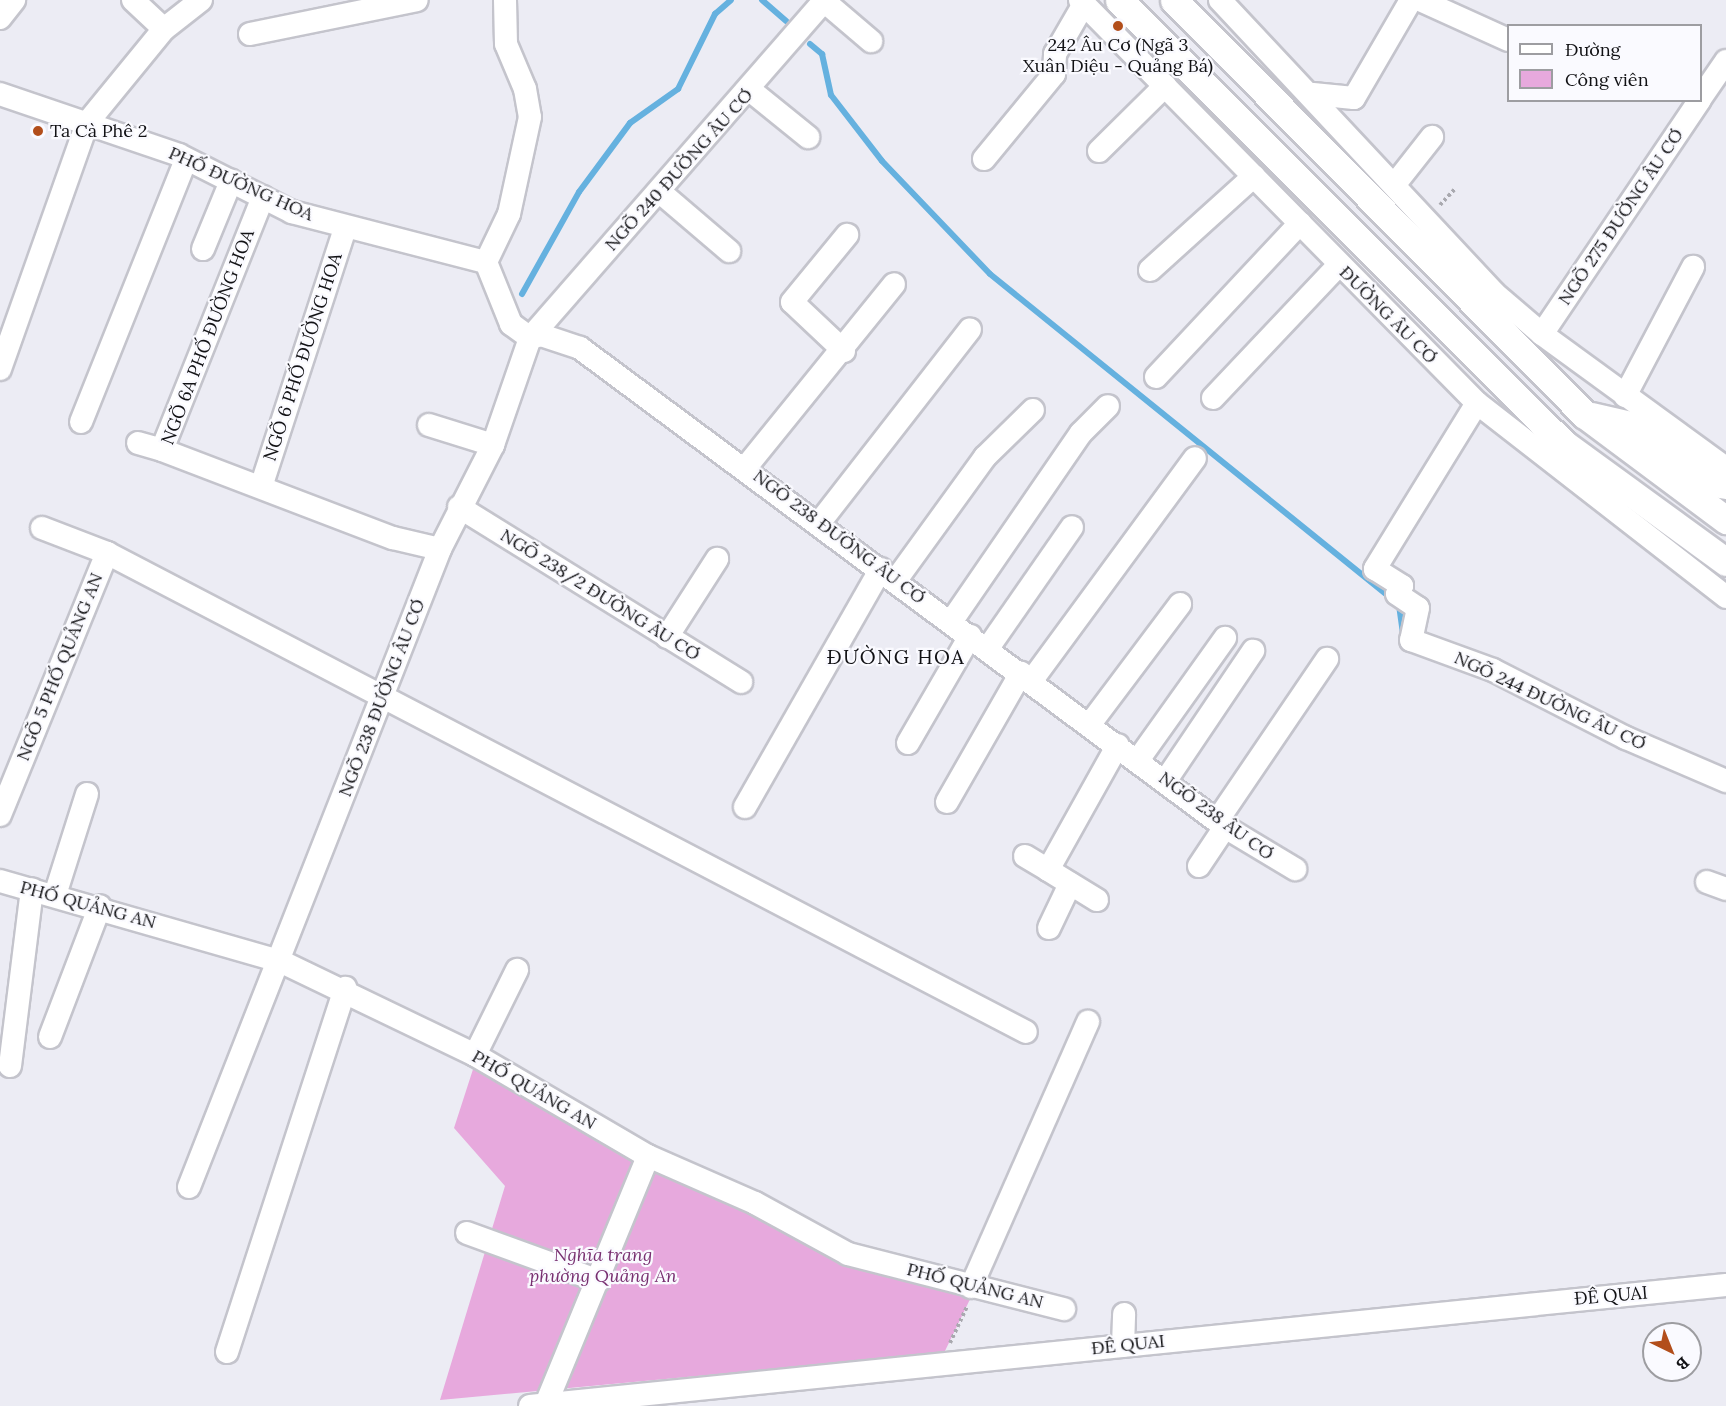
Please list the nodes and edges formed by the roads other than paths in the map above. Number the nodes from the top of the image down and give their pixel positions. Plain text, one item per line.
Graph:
1 (14, 0) edge
2 (134, 0) edge
3 (201, 0) edge
4 (417, 0) edge
5 (505, 0) edge
6 (1119, 0) edge
7 (1174, 0) edge
8 (1220, 0) edge
9 (1411, 0) edge
10 (1420, 0) edge
11 (824, 1) edge
12 (1082, 2) edge
13 (0, 18) edge
14 (164, 29) junction
15 (249, 34) dead end
16 (1507, 39) edge
17 (871, 41) dead end
18 (1726, 62) edge
19 (1165, 86) junction
20 (750, 90) junction
21 (0, 94) edge
22 (1313, 94) junction
23 (1702, 97) edge
24 (1699, 102) edge
25 (87, 123) junction
26 (808, 137) dead end
27 (1432, 137) dead end
28 (1099, 151) dead end
29 (186, 159) junction
30 (984, 159) dead end
31 (1351, 175) junction
32 (1254, 176) junction
33 (231, 181) junction
34 (1395, 184) junction
35 (660, 192) junction
36 (263, 198) junction
37 (1322, 202) junction
38 (1300, 223) junction
39 (345, 228) junction
40 (847, 236) dead end
41 (203, 249) dead end
42 (729, 251) dead end
43 (486, 262) junction
44 (1338, 266) junction
45 (1693, 267) dead end
46 (1150, 270) dead end
47 (894, 284) dead end
48 (970, 329) dead end
49 (1542, 334) junction
50 (530, 338) junction
51 (844, 351) junction
52 (0, 369) edge
53 (1156, 377) dead end
54 (1625, 396) junction
55 (1213, 398) dead end
56 (1477, 403) junction
57 (1108, 406) dead end
58 (1033, 410) dead end
59 (1585, 415) junction
60 (81, 422) dead end
61 (429, 425) dead end
62 (138, 443) dead end
63 (494, 445) junction
64 (162, 450) junction
65 (1195, 458) dead end
66 (746, 467) junction
67 (1726, 468) edge
68 (1726, 485) edge
69 (261, 487) junction
70 (459, 507) junction
71 (1726, 520) edge
72 (820, 522) junction
73 (1072, 527) dead end
74 (42, 528) dead end
75 (440, 549) junction
76 (107, 553) junction
77 (717, 559) dead end
78 (1726, 562) edge
79 (889, 574) junction
80 (1726, 597) edge
81 (1180, 604) dead end
82 (951, 622) junction
83 (667, 637) junction
84 (1225, 638) dead end
85 (979, 642) junction
86 (1253, 651) dead end
87 (1327, 659) dead end
88 (1027, 677) junction
89 (741, 682) dead end
90 (382, 697) junction
91 (1090, 724) junction
92 (908, 743) dead end
93 (1118, 745) junction
94 (1138, 760) junction
95 (1166, 780) junction
96 (1726, 781) edge
97 (87, 794) dead end
98 (947, 802) dead end
99 (745, 807) dead end
100 (0, 815) edge
101 (1221, 824) junction
102 (1025, 856) dead end
103 (1199, 866) dead end
104 (1296, 869) dead end
105 (1048, 870) junction
106 (0, 881) edge
107 (1071, 884) junction
108 (32, 889) junction
109 (54, 895) junction
110 (1097, 900) dead end
111 (100, 906) junction
112 (1049, 928) dead end
113 (282, 962) junction
114 (518, 970) dead end
115 (345, 988) junction
116 (1088, 1022) dead end
117 (1026, 1032) dead end
118 (50, 1037) dead end
119 (475, 1055) junction
120 (10, 1066) dead end
121 (648, 1156) junction
122 (189, 1187) dead end
123 (467, 1233) dead end
124 (599, 1281) junction
125 (1726, 1285) edge
126 (970, 1287) junction
127 (1064, 1309) dead end
128 (1124, 1314) dead end
129 (1123, 1346) junction
130 (226, 1352) dead end
131 (538, 1405) edge

1 - 13 street
2 - 14 street
3 - 14 street
4 - 15 street
5 - 43 street
6 - 37 main road, ĐƯỜNG ÂU CƠ
7 - 31 main road
8 - 22 street
9 - 22 street
10 - 16 street
11 - 17 street
11 - 20 street, NGÕ 240 ĐƯỜNG ÂU CƠ
12 - 19 street, ĐƯỜNG ÂU CƠ
12 - 30 street
14 - 25 street
18 - 23 street, NGÕ 275 ĐƯỜNG ÂU CƠ
19 - 28 street
19 - 32 street, ĐƯỜNG ÂU CƠ
20 - 26 street
20 - 35 street, NGÕ 240 ĐƯỜNG ÂU CƠ
21 - 25 street, PHỐ ĐƯỜNG HOA
22 - 34 street
24 - 49 street, NGÕ 275 ĐƯỜNG ÂU CƠ
25 - 29 street, PHỐ ĐƯỜNG HOA
25 - 52 street
27 - 34 street
29 - 33 street, PHỐ ĐƯỜNG HOA
29 - 60 street
31 - 37 main road
31 - 59 main road
32 - 38 street, ĐƯỜNG ÂU CƠ
32 - 46 street
33 - 36 street, PHỐ ĐƯỜNG HOA
33 - 41 street
34 - 49 street
35 - 42 street
35 - 50 street, NGÕ 240 ĐƯỜNG ÂU CƠ
36 - 39 street, PHỐ ĐƯỜNG HOA
36 - 64 street, NGÕ 6A PHỐ ĐƯỜNG HOA
37 - 78 main road, ĐƯỜNG ÂU CƠ
38 - 44 street, ĐƯỜNG ÂU CƠ
38 - 53 street
39 - 43 street, PHỐ ĐƯỜNG HOA
39 - 69 street, NGÕ 6 PHỐ ĐƯỜNG HOA
40 - 51 street
43 - 50 street
44 - 55 street
44 - 56 street, ĐƯỜNG ÂU CƠ
45 - 54 street
47 - 51 street
48 - 72 street
49 - 54 street
50 - 63 street, NGÕ 238 ĐƯỜNG ÂU CƠ
50 - 66 street, NGÕ 238 ĐƯỜNG ÂU CƠ
51 - 66 street
54 - 67 street
56 - 80 street, ĐƯỜNG ÂU CƠ
56 - 96 street, NGÕ 244 ĐƯỜNG ÂU CƠ
57 - 82 street
58 - 79 street
59 - 68 main road
59 - 71 main road
61 - 63 street
62 - 64 street
63 - 70 street, NGÕ 238 ĐƯỜNG ÂU CƠ
64 - 69 street, NGÕ 6A PHỐ ĐƯỜNG HOA
65 - 88 street
66 - 72 street, NGÕ 238 ĐƯỜNG ÂU CƠ
69 - 75 street, NGÕ 6A PHỐ ĐƯỜNG HOA
70 - 75 street, NGÕ 238 ĐƯỜNG ÂU CƠ
70 - 83 street, NGÕ 238/2 ĐƯỜNG ÂU CƠ
72 - 79 street, NGÕ 238 ĐƯỜNG ÂU CƠ
73 - 85 street
74 - 76 street
75 - 90 street, NGÕ 238 ĐƯỜNG ÂU CƠ
76 - 90 street
76 - 100 street, NGÕ 5 PHỐ QUẢNG AN
77 - 83 street
79 - 82 street, NGÕ 238 ĐƯỜNG ÂU CƠ
79 - 99 street
81 - 91 street
82 - 85 street, NGÕ 238 ĐƯỜNG ÂU CƠ
83 - 89 street, NGÕ 238/2 ĐƯỜNG ÂU CƠ
84 - 94 street
85 - 88 street, NGÕ 238 ĐƯỜNG ÂU CƠ
85 - 92 street
86 - 95 street
87 - 101 street
88 - 91 street, NGÕ 238 ĐƯỜNG ÂU CƠ
88 - 98 street
90 - 113 street, NGÕ 238 ĐƯỜNG ÂU CƠ
90 - 117 street
91 - 93 street, NGÕ 238 ĐƯỜNG ÂU CƠ
93 - 94 street, NGÕ 238 ĐƯỜNG ÂU CƠ
93 - 105 street
94 - 95 street, NGÕ 238 ÂU CƠ
95 - 101 street, NGÕ 238 ÂU CƠ
97 - 109 street
101 - 103 street
101 - 104 street, NGÕ 238 ÂU CƠ
102 - 105 street
105 - 107 street
106 - 108 street, PHỐ QUẢNG AN
107 - 110 street
107 - 112 street
108 - 109 street, PHỐ QUẢNG AN
108 - 120 street
109 - 111 street, PHỐ QUẢNG AN
111 - 113 street, PHỐ QUẢNG AN
111 - 118 street
113 - 115 street, PHỐ QUẢNG AN
113 - 122 street, NGÕ 238 ĐƯỜNG ÂU CƠ
114 - 119 street
115 - 119 street, PHỐ QUẢNG AN
115 - 130 street
116 - 126 street
119 - 121 street, PHỐ QUẢNG AN
121 - 124 street
121 - 126 street, PHỐ QUẢNG AN
123 - 124 street
124 - 131 street
125 - 129 street, ĐÊ QUAI
126 - 127 street, PHỐ QUẢNG AN
128 - 129 street
129 - 131 street, ĐÊ QUAI

